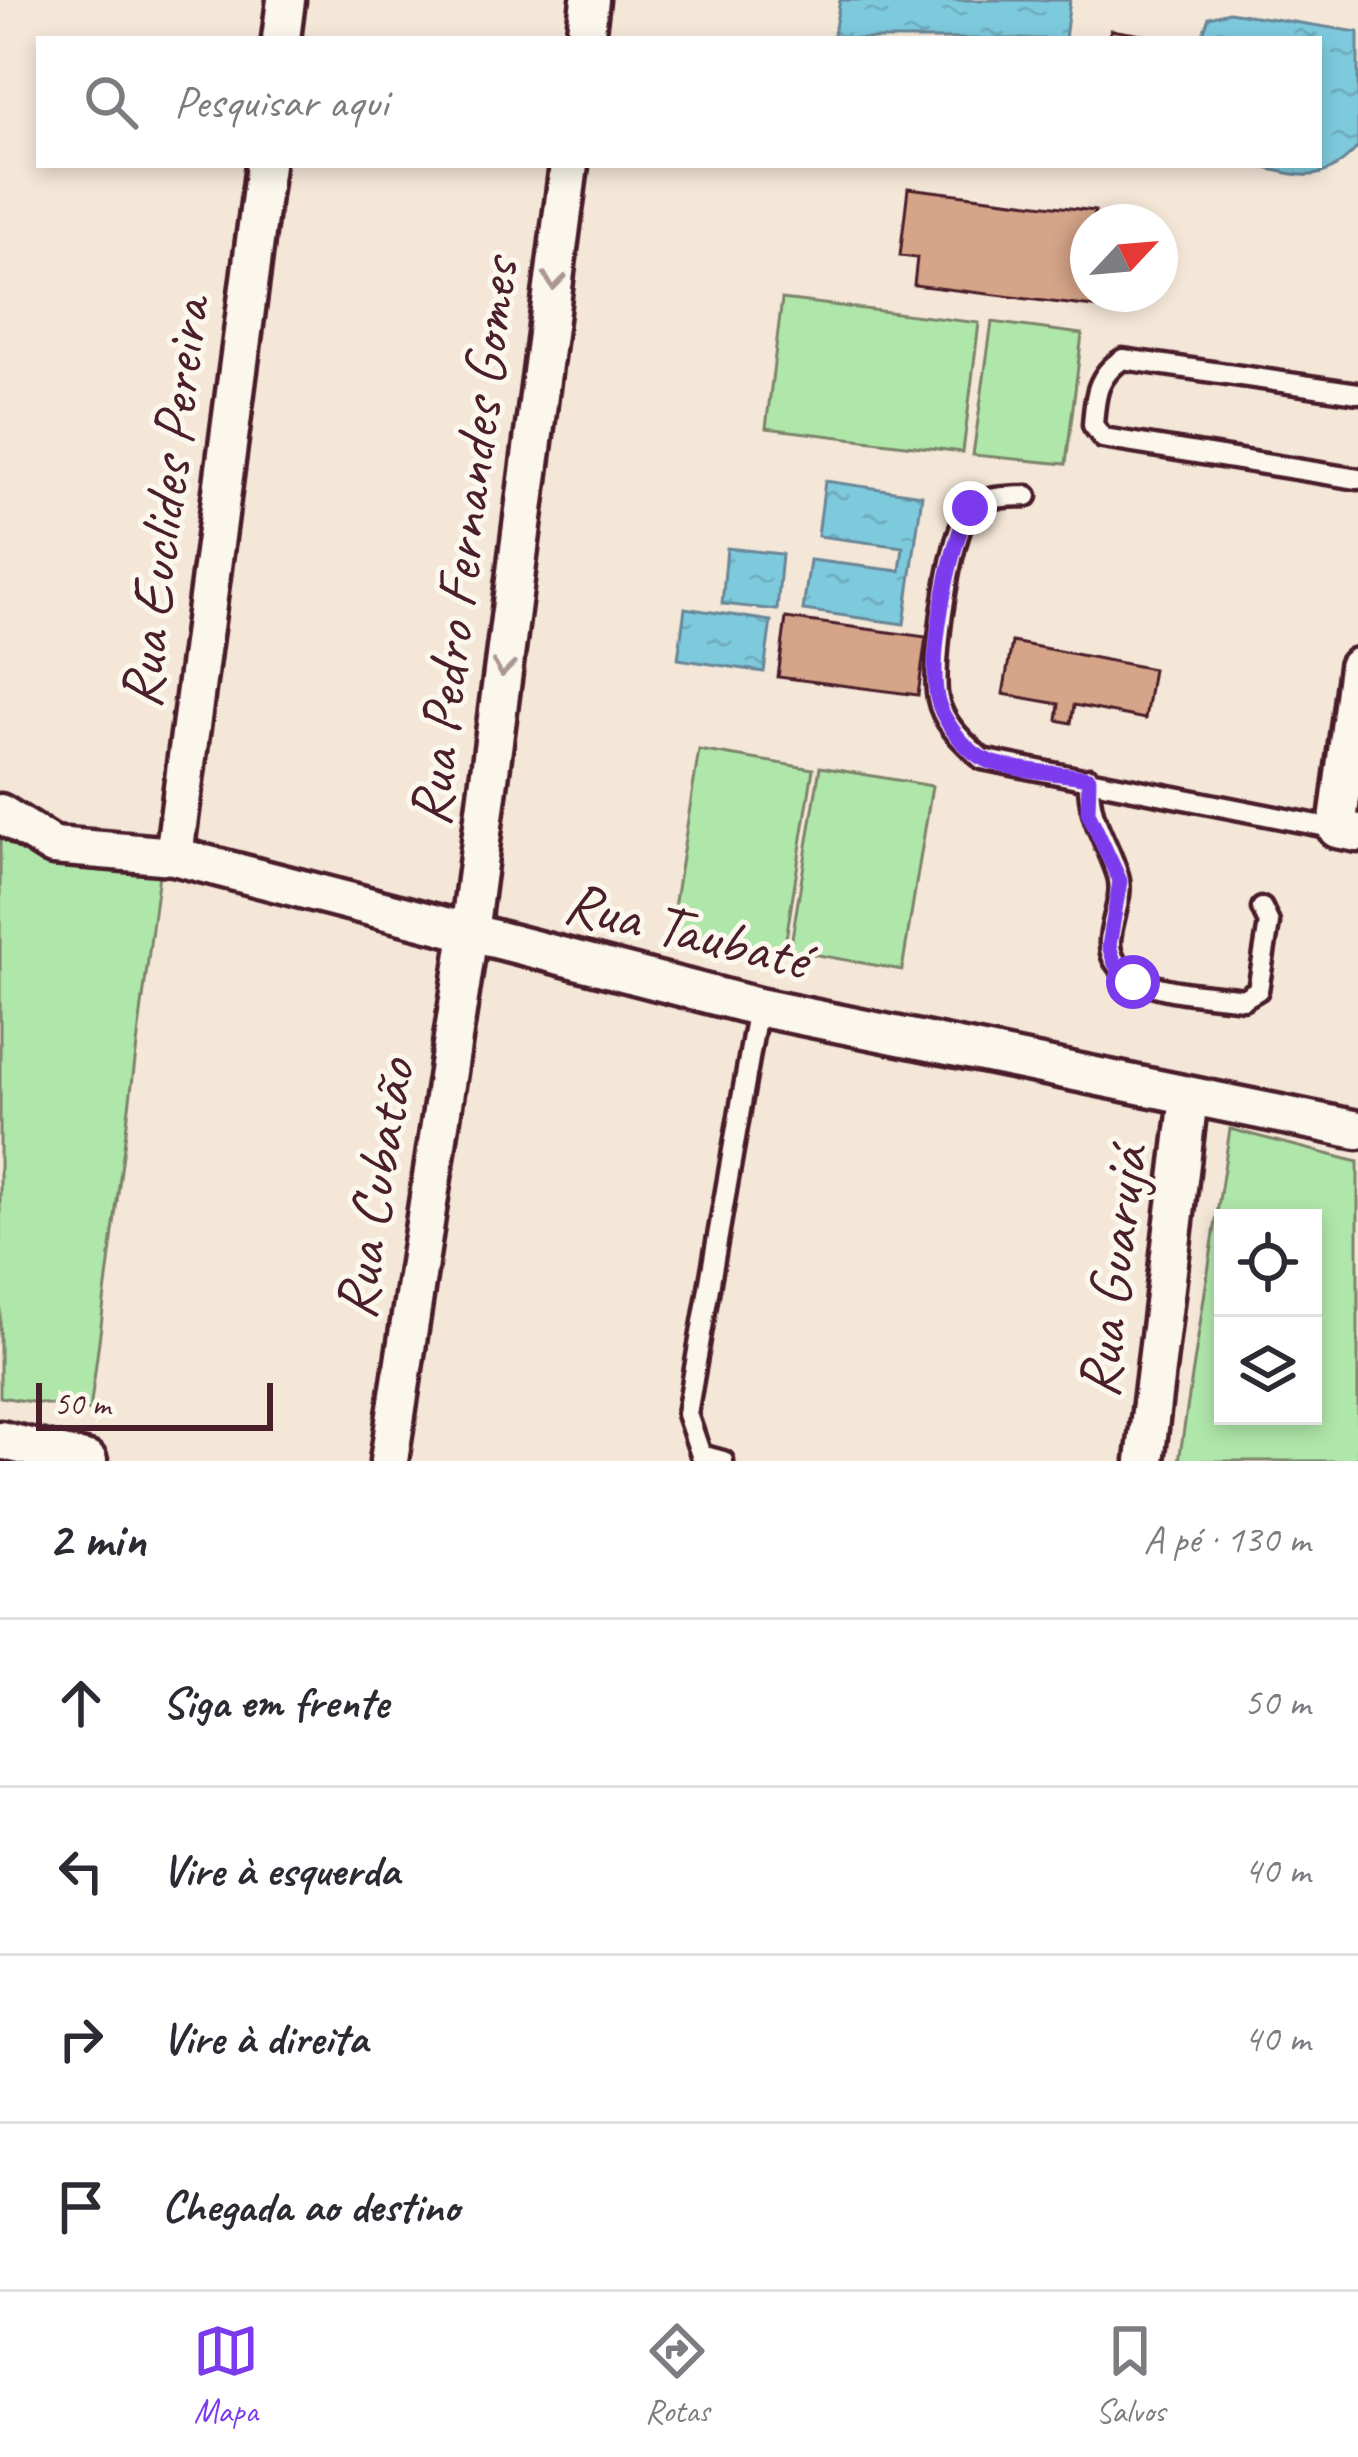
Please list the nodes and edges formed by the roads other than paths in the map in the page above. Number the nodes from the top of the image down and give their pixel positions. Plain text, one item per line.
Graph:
1 (286, 0) edge
2 (590, 0) edge
3 (281, 36) edge
4 (585, 36) edge
5 (265, 168) edge
6 (569, 168) edge
7 (1358, 393) edge
8 (1358, 479) edge
9 (1027, 496) dead end
10 (1358, 667) edge
11 (1089, 778) junction
12 (0, 813) edge
13 (1347, 831) edge
14 (174, 856) junction
15 (1262, 908) dead end
16 (469, 933) junction
17 (758, 1007) junction
18 (1189, 1097) junction
19 (1358, 1130) edge
20 (0, 1440) edge
21 (88, 1461) edge
22 (389, 1461) edge
23 (723, 1461) edge
24 (1145, 1461) edge

1 - 3 street
2 - 4 street
5 - 14 street, Rua Euclides Pereira
6 -> 16 street, Rua Pedro Fernandes Gomes
7 - 8 lane
9 - 11 lane
10 - 13 street
11 - 13 lane
11 - 15 lane
12 - 14 street, Rua Taubaté
14 - 16 street, Rua Taubaté
16 - 17 street, Rua Taubaté
16 - 22 street, Rua Cubatão
17 - 18 street, Rua Taubaté
17 - 23 lane
18 - 19 street, Rua Taubaté
18 - 24 street, Rua Guarujá
20 - 21 street

